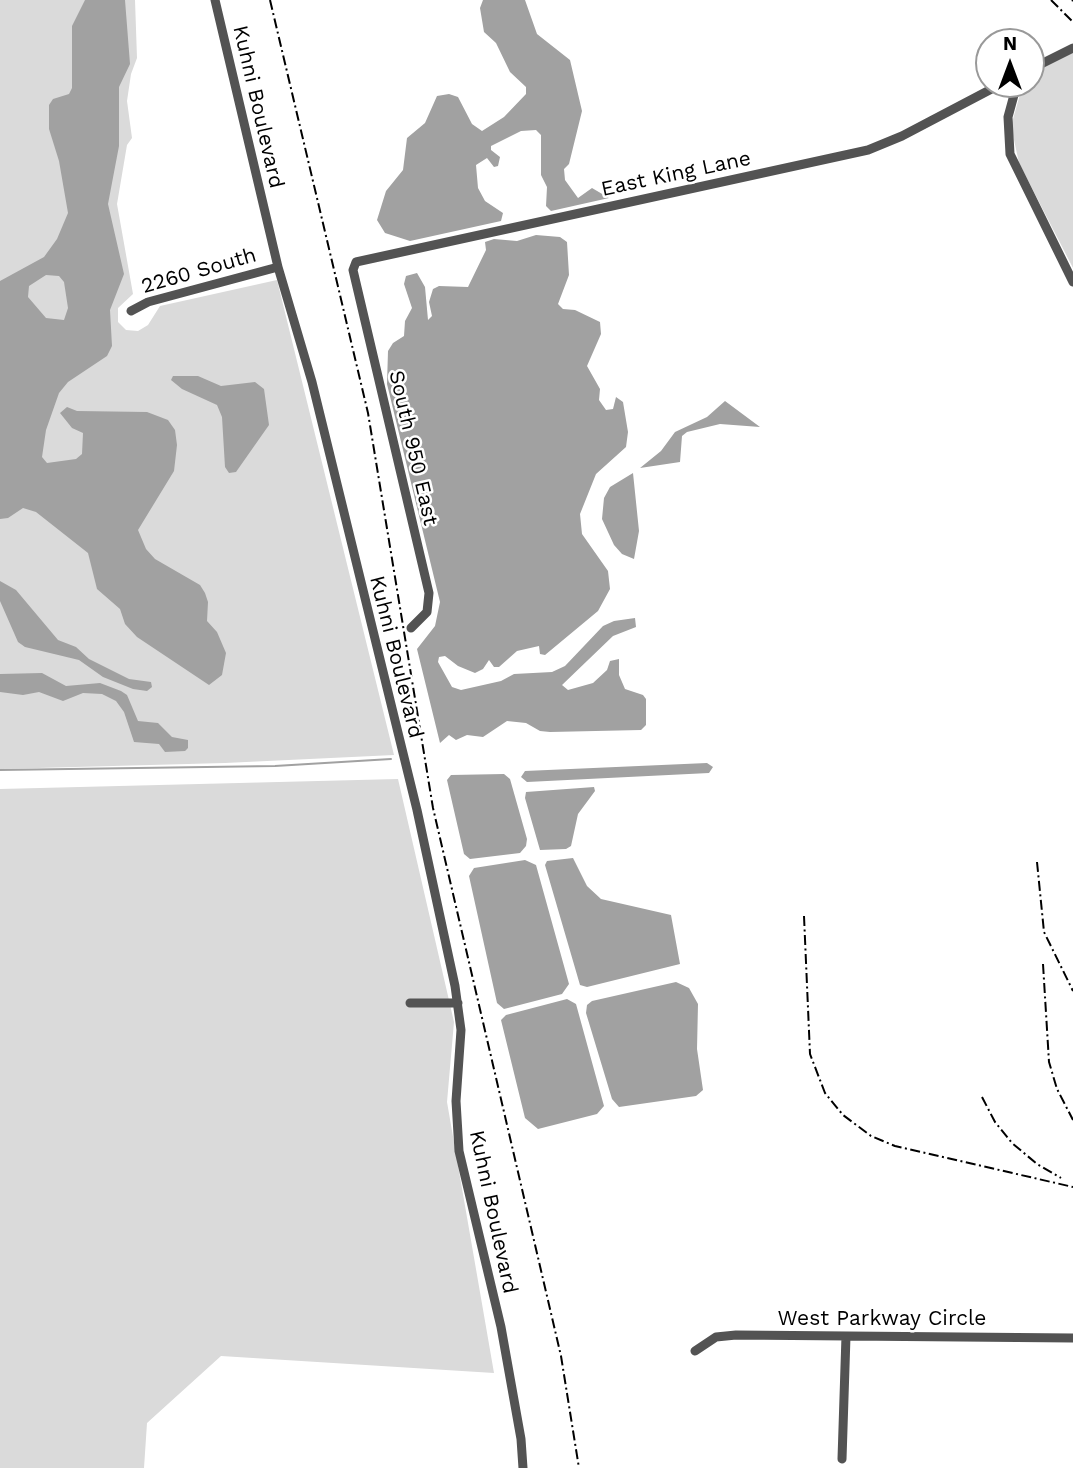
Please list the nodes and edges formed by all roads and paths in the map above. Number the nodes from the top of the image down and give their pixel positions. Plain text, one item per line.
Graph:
1 (215, 0) edge
2 (1073, 48) edge
3 (1045, 62) edge
4 (975, 98) edge
5 (1013, 98) edge
6 (278, 267) junction
7 (354, 270) joint
8 (1073, 282) edge
9 (131, 311) dead end
10 (411, 628) dead end
11 (410, 1003) dead end
12 (458, 1003) junction
13 (846, 1336) junction
14 (1073, 1338) edge
15 (695, 1351) dead end
16 (842, 1459) dead end
17 (523, 1468) edge

1 - 6 street, Kuhni Boulevard
2 - 3 street
4 - 7 street, East King Lane
5 - 8 street
6 - 9 street, 2260 South
6 - 12 street, Kuhni Boulevard
7 - 10 street, South 950 East
11 - 12 street
12 - 17 street, Kuhni Boulevard
13 - 14 street, West Parkway Circle
13 - 15 street, West Parkway Circle
13 - 16 street

